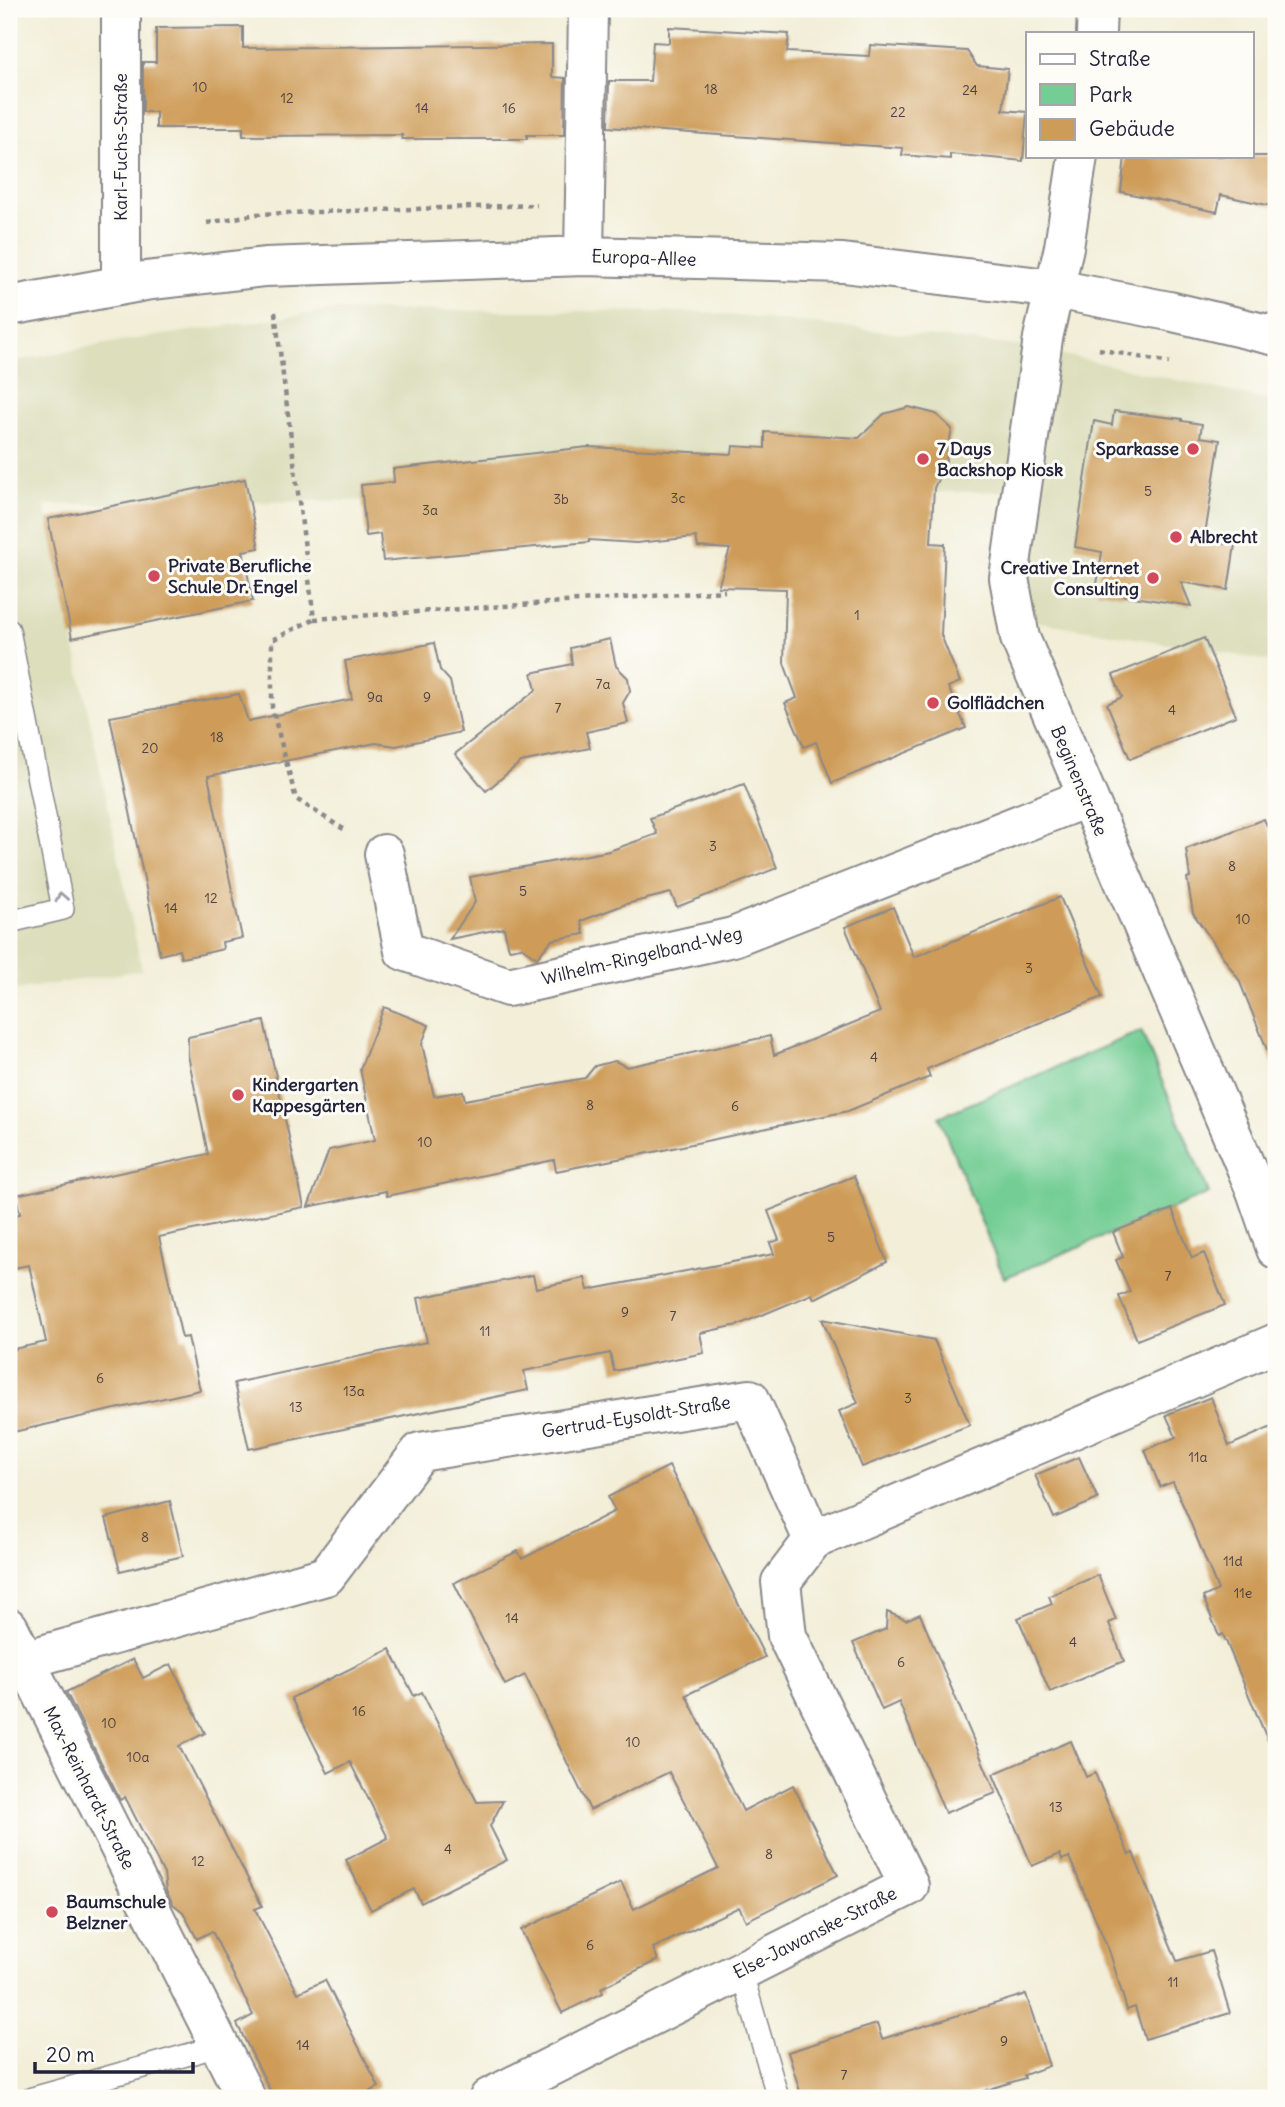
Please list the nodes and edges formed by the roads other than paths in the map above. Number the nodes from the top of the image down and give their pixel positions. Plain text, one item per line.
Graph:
1 (121, 9) edge
2 (588, 9) edge
3 (1097, 9) edge
4 (1096, 32) edge
5 (1078, 158) edge
6 (584, 256) junction
7 (121, 285) junction
8 (1056, 289) junction
9 (9, 306) edge
10 (1276, 336) edge
11 (9, 630) edge
12 (1086, 798) junction
13 (384, 854) road end
14 (9, 922) edge
15 (1266, 1186) edge
16 (1276, 1249) edge
17 (1276, 1343) edge
18 (813, 1539) junction
19 (16, 1644) edge
20 (741, 1970) junction
21 (219, 2046) junction
22 (32, 2098) edge
23 (246, 2098) edge
24 (489, 2098) edge
25 (778, 2098) edge

1 - 7 street, Karl-Fuchs-Straße
2 - 6 street
3 - 4 street
5 - 8 street
6 - 7 street, Europa-Allee
6 - 8 street, Europa-Allee
7 - 9 street, Europa-Allee
8 - 10 street, Europa-Allee
8 - 12 street, Beginenstraße
14 -> 11 lane
12 - 13 street, Wilhelm-Ringelband-Weg
12 - 15 street, Beginenstraße
15 - 16 street, Beginenstraße
17 - 18 street
18 - 19 street, Gertrud-Eysoldt-Straße
18 - 20 street, Else-Jawanske-Straße
19 - 21 street, Max-Reinhardt-Straße
20 - 24 street, Else-Jawanske-Straße
20 - 25 lane
21 - 22 lane
21 - 23 street, Max-Reinhardt-Straße

